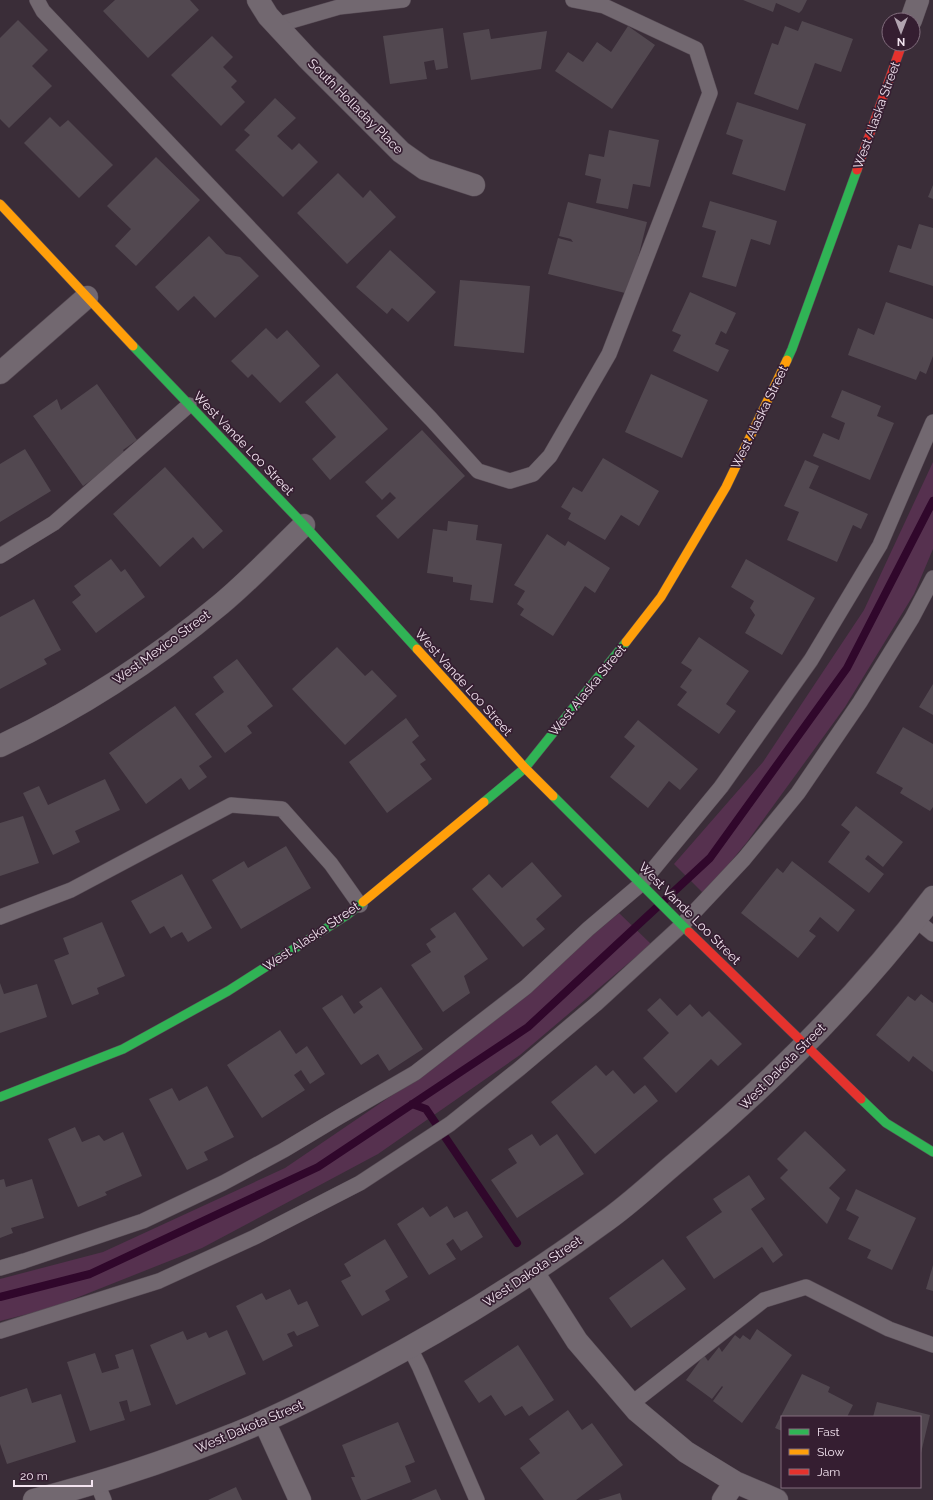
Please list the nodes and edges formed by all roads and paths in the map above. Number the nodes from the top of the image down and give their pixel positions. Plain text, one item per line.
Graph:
1 (37, 0) edge
2 (258, 0) edge
3 (403, 0) edge
4 (573, 0) edge
5 (918, 0) edge
6 (914, 12) edge
7 (278, 25) junction
8 (899, 52) edge
9 (474, 185) dead end
10 (0, 204) edge
11 (87, 297) junction
12 (0, 373) edge
13 (189, 405) junction
14 (933, 422) edge
15 (304, 525) junction
16 (0, 556) edge
17 (933, 578) edge
18 (0, 746) edge
19 (525, 768) junction
20 (641, 884) junction
21 (933, 897) edge
22 (360, 905) junction
23 (0, 917) edge
24 (916, 920) junction
25 (682, 925) junction
26 (933, 934) edge
27 (804, 1044) junction
28 (0, 1097) edge
29 (933, 1152) edge
30 (0, 1268) edge
31 (533, 1272) junction
32 (0, 1331) edge
33 (933, 1345) edge
34 (410, 1348) junction
35 (631, 1404) junction
36 (264, 1421) junction
37 (735, 1482) junction
38 (100, 1492) edge
39 (34, 1500) edge
40 (300, 1500) edge
41 (477, 1500) edge
42 (724, 1500) edge
43 (777, 1500) edge

1 - 4 lane
2 - 7 street, South Holladay Place
3 - 7 lane
5 - 6 street
7 - 9 street, South Holladay Place
8 - 19 street, West Alaska Street
10 - 11 street, West Vande Loo Street
11 - 12 street
11 - 13 street, West Vande Loo Street
13 - 15 street, West Vande Loo Street
13 - 16 lane
14 - 20 lane
15 - 18 street, West Mexico Street
15 - 19 street, West Vande Loo Street
17 - 25 lane
19 - 20 street, West Vande Loo Street
19 - 22 street, West Alaska Street
20 - 25 street, West Vande Loo Street
20 - 30 lane
21 - 24 street, West Dakota Street
22 - 23 lane
22 - 28 street, West Alaska Street
24 - 26 lane
24 - 27 street, West Dakota Street
25 - 27 street, West Vande Loo Street
25 - 32 lane
27 - 29 street, West Vande Loo Street
27 - 31 street, West Dakota Street
31 - 34 street, West Dakota Street
31 - 35 street
33 - 35 lane
34 - 36 street, West Dakota Street
34 - 41 lane
35 - 37 street
36 - 38 street, West Dakota Street
36 - 40 street
37 - 42 street
37 - 43 street
38 - 39 street, West Dakota Street

